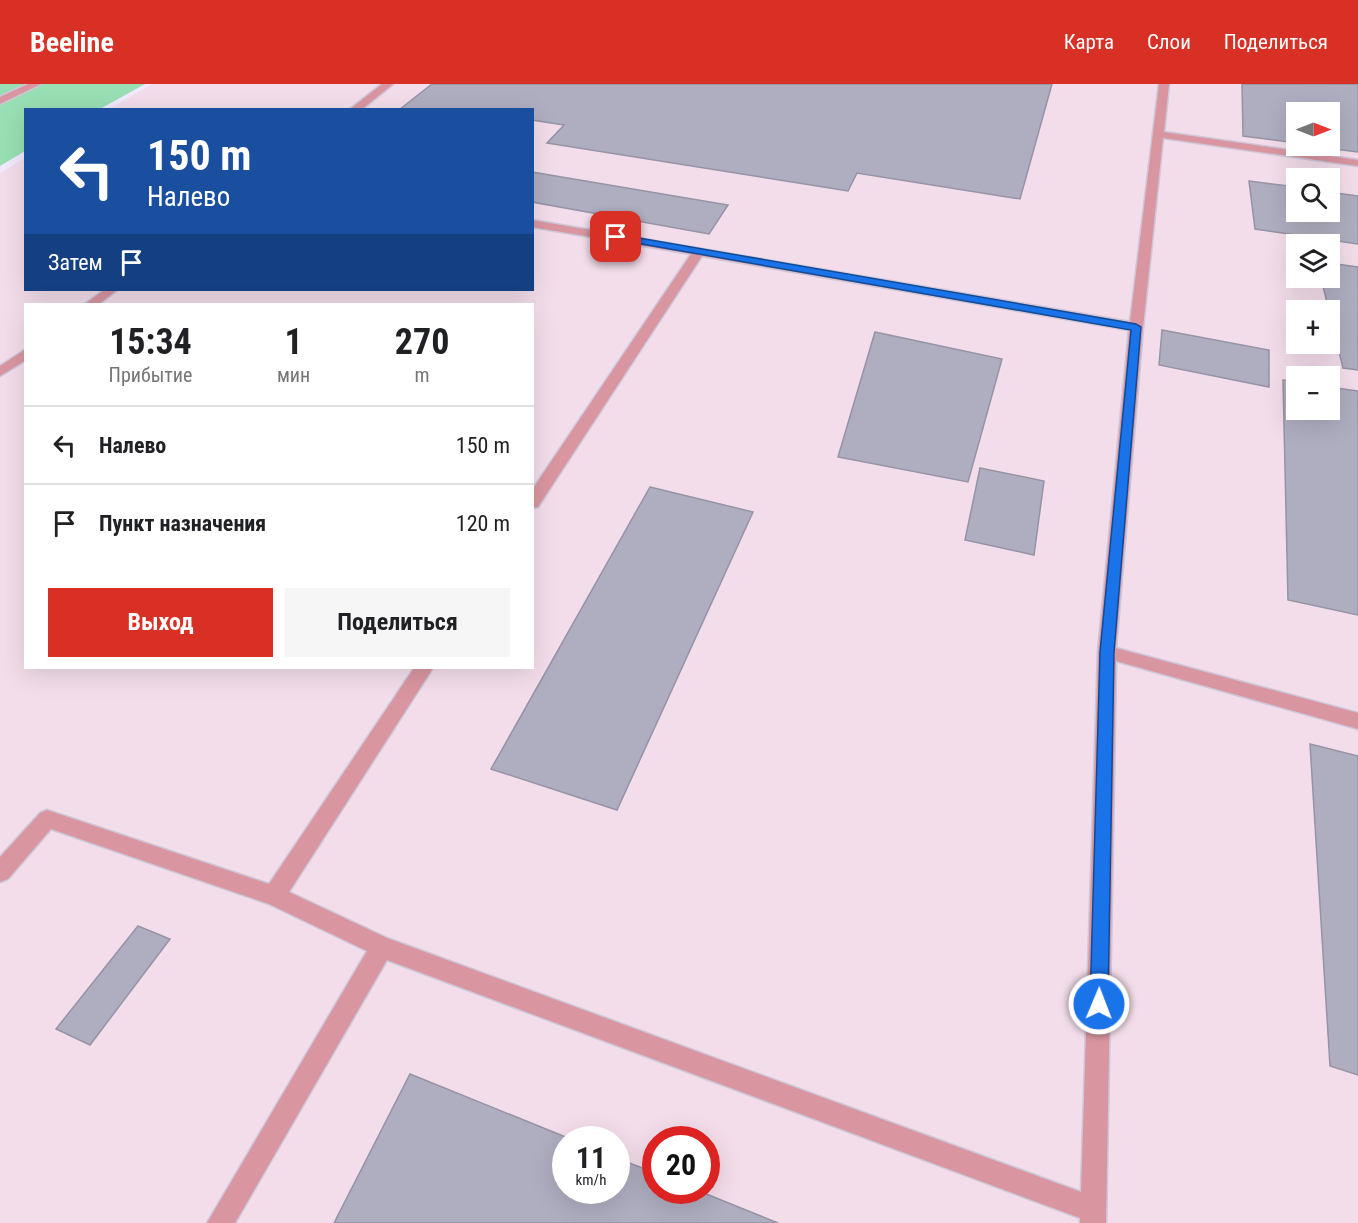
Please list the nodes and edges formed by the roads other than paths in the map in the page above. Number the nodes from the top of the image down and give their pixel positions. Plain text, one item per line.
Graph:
1 (36, 84) edge
2 (388, 84) edge
3 (1164, 84) edge
4 (0, 101) edge
5 (357, 108) edge
6 (1159, 134) junction
7 (1358, 163) edge
8 (534, 223) edge
9 (699, 251) junction
10 (110, 291) edge
11 (92, 303) edge
12 (1136, 327) junction
13 (24, 354) edge
14 (0, 372) edge
15 (534, 500) edge
16 (1107, 652) junction
17 (423, 669) edge
18 (1358, 721) edge
19 (0, 872) edge
20 (274, 896) junction
21 (382, 947) junction
22 (1093, 1216) edge
23 (220, 1223) edge

1 - 4 lane
2 - 5 lane
3 - 6 lane
6 - 7 lane
6 - 12 lane
8 - 9 lane
9 - 12 lane
9 - 15 lane
10 - 11 lane
12 - 16 lane
13 - 14 lane
16 - 18 lane
16 - 22 lane
17 - 20 lane
19 - 20 lane
20 - 21 lane
21 - 22 lane
21 - 23 lane

